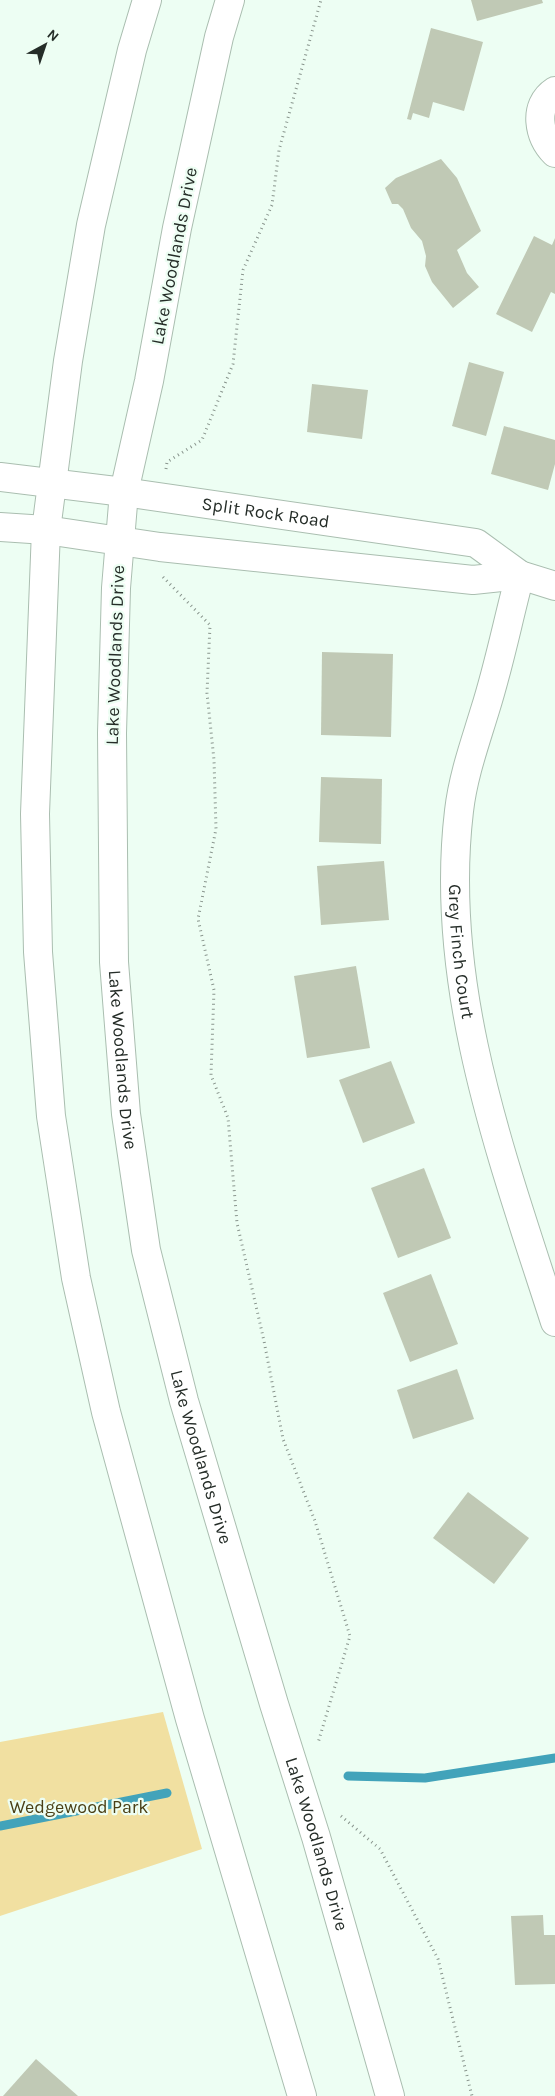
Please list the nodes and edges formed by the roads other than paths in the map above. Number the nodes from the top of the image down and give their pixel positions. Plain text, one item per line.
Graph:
1 (147, 0) edge
2 (230, 0) edge
3 (555, 91) edge
4 (555, 153) edge
5 (0, 477) edge
6 (52, 483) junction
7 (124, 492) junction
8 (0, 528) edge
9 (46, 530) junction
10 (119, 541) junction
11 (520, 575) junction
12 (555, 586) edge
13 (555, 1322) edge
14 (302, 2096) edge
15 (390, 2096) edge

1 - 6 main road
2 - 7 main road, Lake Woodlands Drive
3 - 4 main road
5 - 6 main road, Split Rock Road
6 - 7 main road, Split Rock Road
6 - 9 main road
7 - 10 main road, Lake Woodlands Drive
7 - 11 main road, Split Rock Road
8 - 9 main road, Split Rock Road
9 - 10 main road, Split Rock Road
9 - 14 main road
10 - 11 main road, Split Rock Road
10 - 15 main road, Lake Woodlands Drive
11 - 12 main road, Split Rock Road
11 - 13 main road, Grey Finch Court

